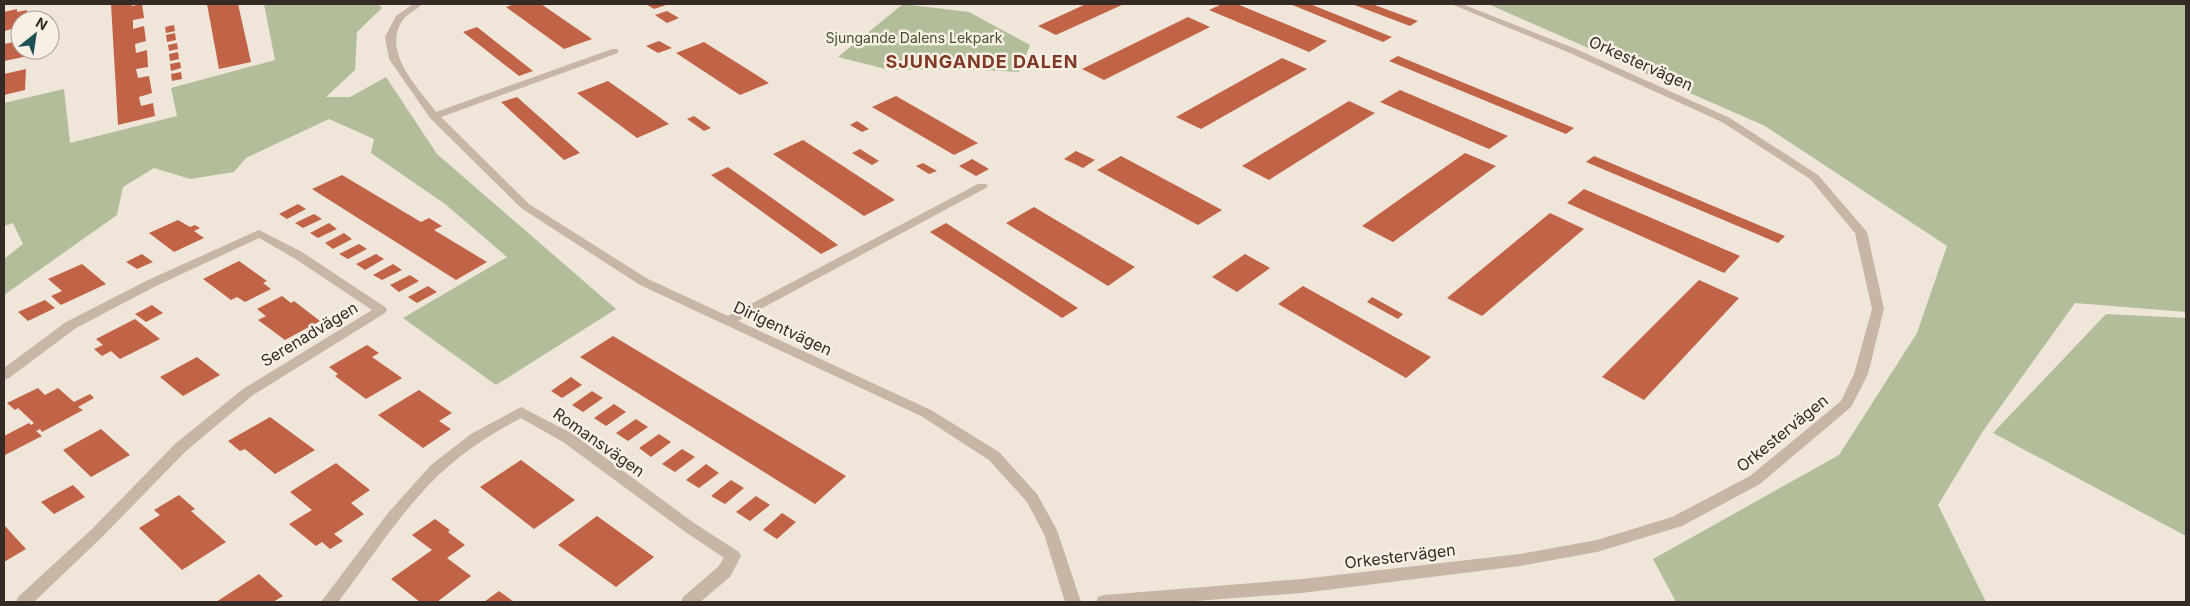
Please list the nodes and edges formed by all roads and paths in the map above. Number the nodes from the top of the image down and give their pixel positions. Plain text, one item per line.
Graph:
1 (418, 4) edge
2 (1455, 4) edge
3 (615, 51) dead end
4 (434, 116) junction
5 (982, 186) dead end
6 (728, 320) junction
7 (4, 375) edge
8 (24, 602) edge
9 (329, 602) edge
10 (689, 602) edge
11 (1073, 602) edge
12 (1104, 602) edge

1 - 4 street, Dirigentvägen
2 - 12 street, Orkestervägen
3 - 4 street
4 - 6 street, Dirigentvägen
5 - 6 street
6 - 11 street, Dirigentvägen
7 - 8 street, Serenadvägen
9 - 10 street, Romansvägen

